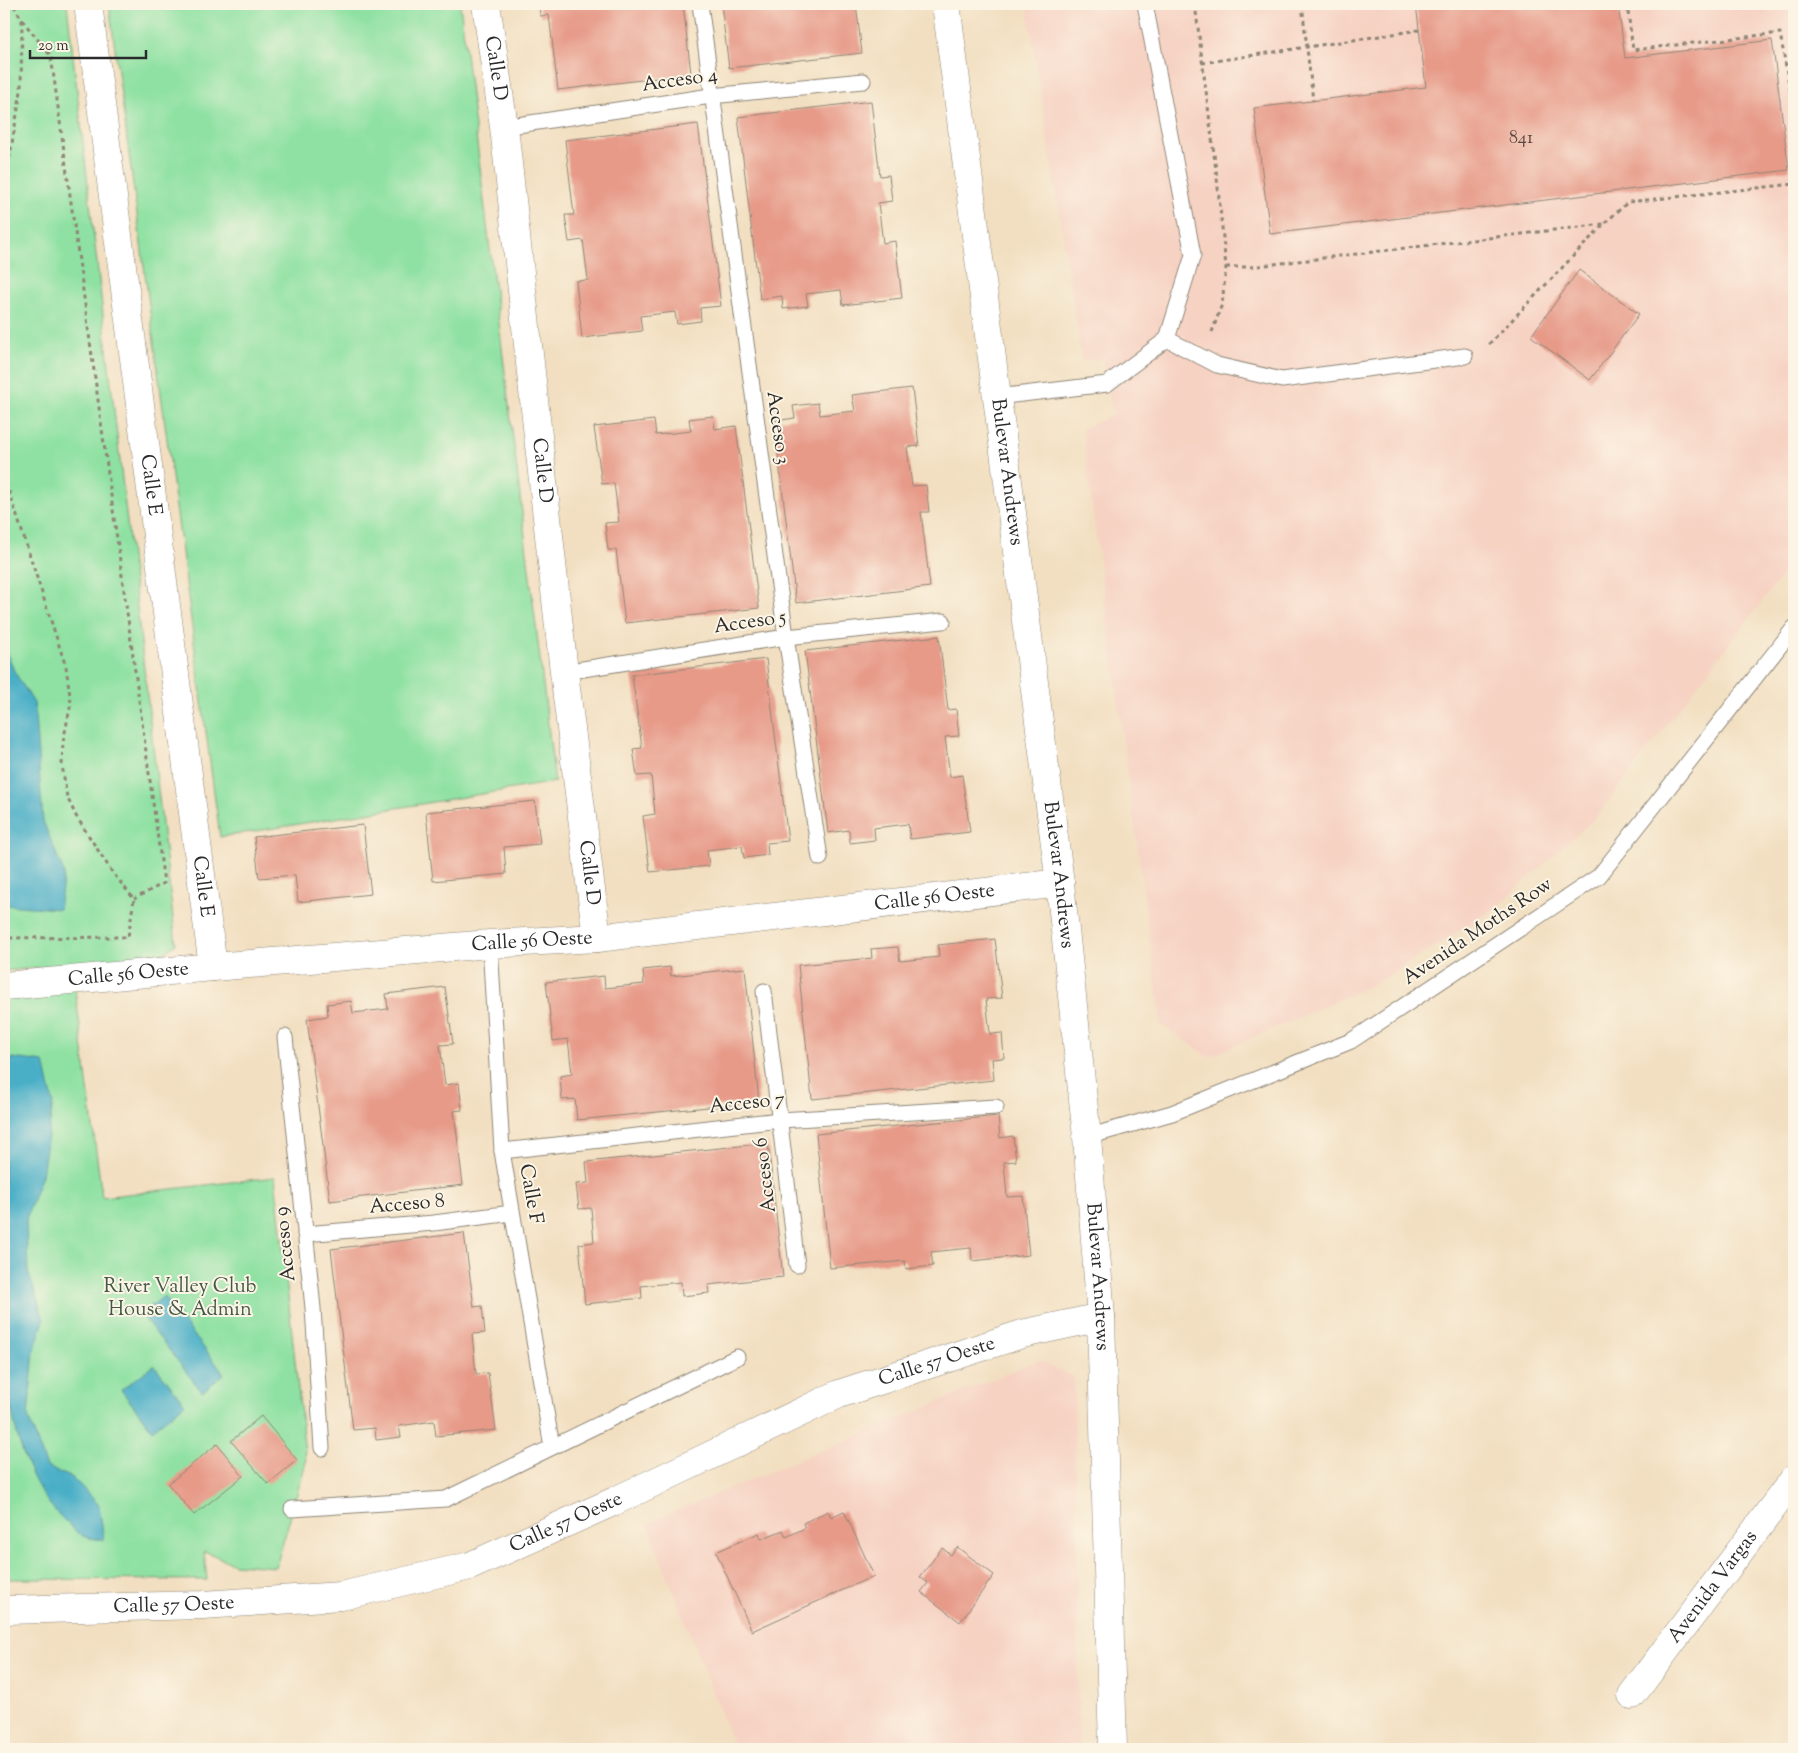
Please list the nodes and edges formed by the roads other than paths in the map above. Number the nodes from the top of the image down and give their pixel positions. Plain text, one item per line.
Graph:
1 (88, 4) edge
2 (486, 4) edge
3 (700, 4) edge
4 (946, 4) edge
5 (1145, 4) edge
6 (863, 81) dead end
7 (711, 96) junction
8 (504, 127) junction
9 (1167, 339) junction
10 (1465, 356) road end
11 (997, 397) junction
12 (944, 621) dead end
13 (1794, 628) edge
14 (786, 637) junction
15 (564, 672) junction
16 (820, 858) dead end
17 (1060, 883) junction
18 (597, 938) junction
19 (490, 944) junction
20 (213, 966) junction
21 (4, 986) edge
22 (764, 990) dead end
23 (285, 1037) dead end
24 (996, 1107) dead end
25 (780, 1120) junction
26 (1087, 1136) junction
27 (502, 1151) junction
28 (512, 1213) junction
29 (305, 1234) junction
30 (797, 1265) dead end
31 (1101, 1317) junction
32 (737, 1357) dead end
33 (552, 1447) junction
34 (322, 1448) dead end
35 (1794, 1479) edge
36 (292, 1509) dead end
37 (4, 1610) edge
38 (1632, 1695) dead end
39 (1113, 1749) edge

1 - 20 street, Calle E
2 - 8 street, Calle D
3 - 7 lane, Acceso 3
4 - 11 street, Bulevar Andrews
5 - 9 lane
6 - 7 lane, Acceso 4
7 - 8 lane, Acceso 4
7 - 14 lane, Acceso 3
8 - 15 street, Calle D
9 - 10 lane
9 - 11 lane
11 - 17 street, Bulevar Andrews
12 - 14 lane, Acceso 5
13 - 26 lane, Avenida Moths Row
14 - 15 lane, Acceso 5
14 - 16 lane, Acceso 3
15 - 18 street, Calle D
17 - 18 street, Calle 56 Oeste
17 - 26 street, Bulevar Andrews
18 - 19 street, Calle 56 Oeste
19 - 20 street, Calle 56 Oeste
19 - 27 lane, Calle F
20 - 21 street, Calle 56 Oeste
22 - 25 lane, Acceso 6
23 - 29 lane, Acceso 9
24 - 25 lane, Acceso 7
25 - 27 lane, Acceso 7
25 - 30 lane, Acceso 6
26 - 31 street, Bulevar Andrews
27 - 28 lane, Calle F
28 - 29 lane, Acceso 8
28 - 33 lane, Calle F
29 - 34 lane, Acceso 9
31 - 37 street, Calle 57 Oeste
31 - 39 street, Bulevar Andrews
32 - 33 lane
33 - 36 lane
35 - 38 street, Avenida Vargas

